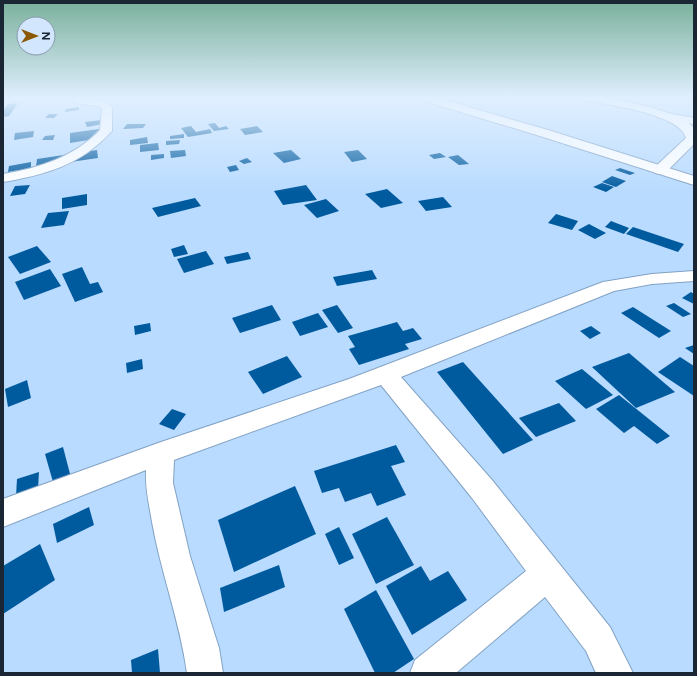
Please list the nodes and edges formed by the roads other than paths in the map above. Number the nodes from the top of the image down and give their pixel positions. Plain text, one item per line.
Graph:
1 (106, 129) edge
2 (529, 129) edge
3 (688, 129) edge
4 (660, 170) junction
5 (3, 178) edge
6 (694, 181) edge
7 (694, 276) edge
8 (385, 374) junction
9 (162, 453) junction
10 (3, 513) edge
11 (548, 574) junction
12 (205, 673) edge
13 (428, 673) edge
14 (615, 673) edge

1 - 5 street
2 - 4 main road
3 - 4 main road
4 - 6 main road
7 - 8 street
8 - 9 street
8 - 11 street
9 - 10 street
9 - 12 street
11 - 13 street
11 - 14 street

